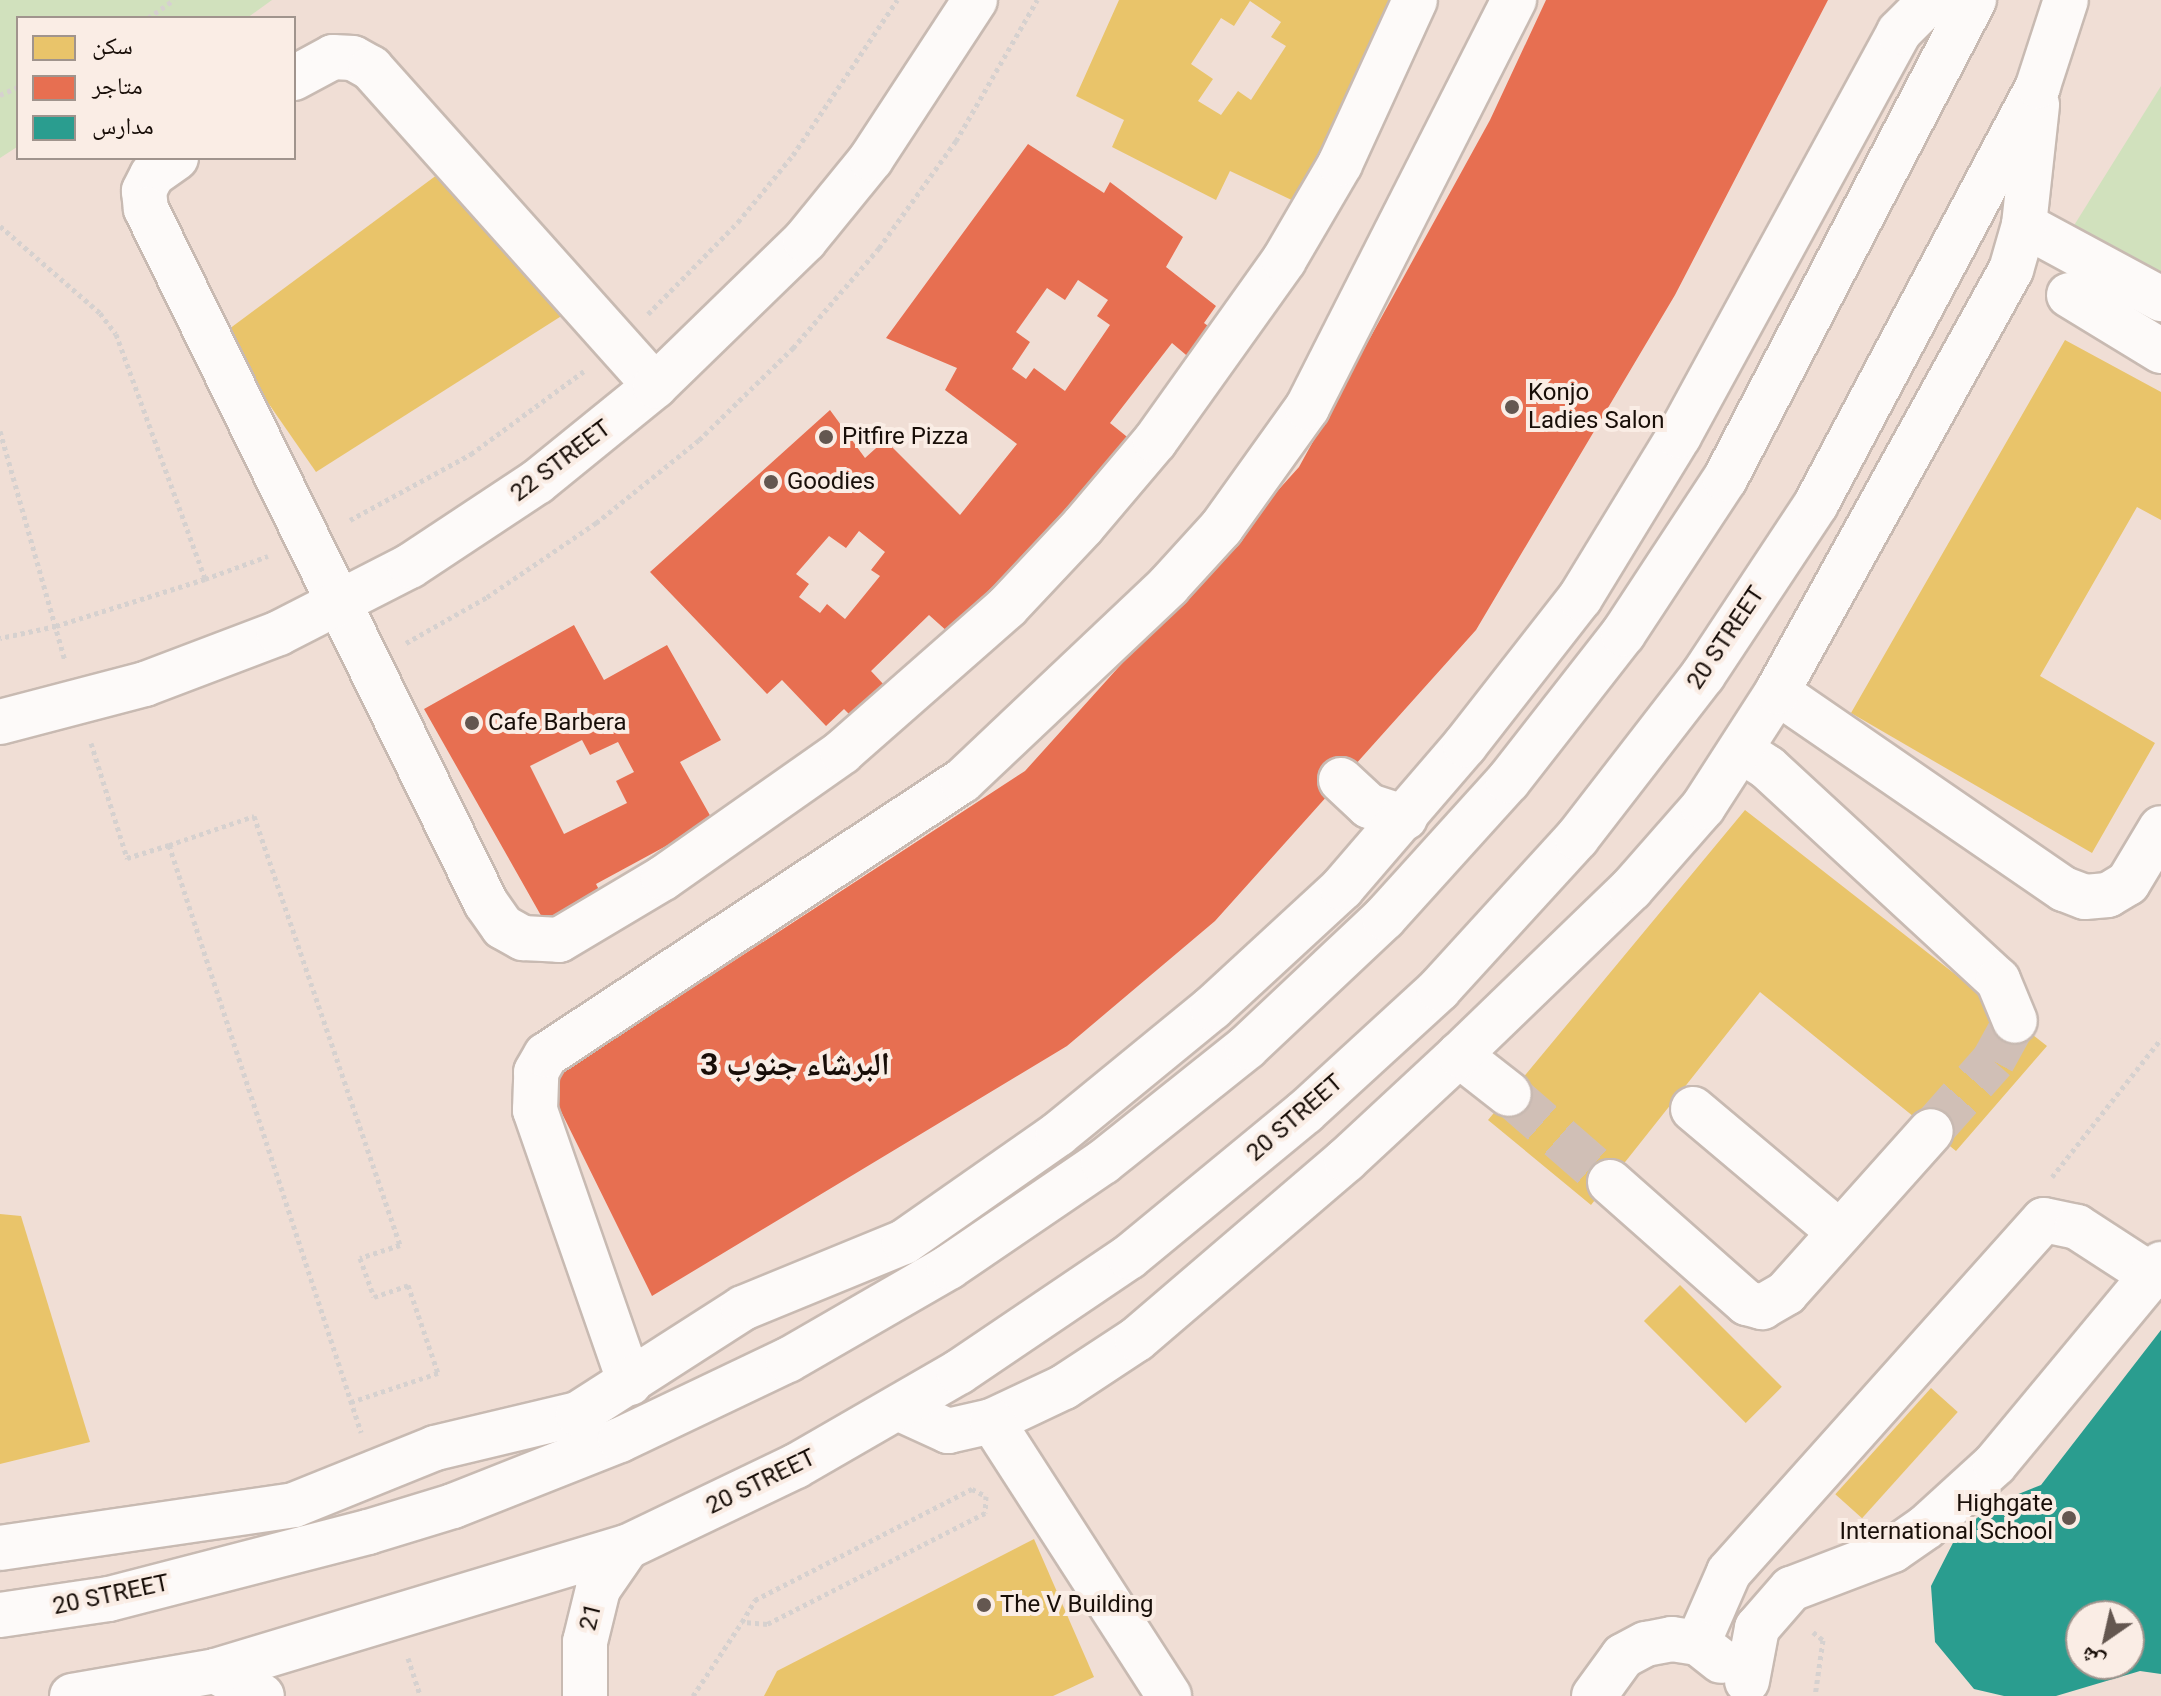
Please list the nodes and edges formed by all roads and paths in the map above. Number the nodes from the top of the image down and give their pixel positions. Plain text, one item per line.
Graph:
1 (174, 0) edge
2 (975, 0) edge
3 (1415, 0) edge
4 (1514, 0) edge
5 (1931, 0) edge
6 (1974, 0) edge
7 (2066, 0) edge
8 (151, 16) edge
9 (296, 77) edge
10 (2038, 86) junction
11 (173, 160) edge
12 (2024, 225) junction
13 (0, 226) edge
14 (2069, 295) dead end
15 (2161, 299) edge
16 (2161, 351) edge
17 (655, 386) junction
18 (0, 431) edge
19 (343, 603) junction
20 (56, 626) junction
21 (0, 638) edge
22 (1777, 692) junction
23 (77, 704) junction
24 (0, 722) edge
25 (1742, 751) junction
26 (1341, 780) dead end
27 (1405, 818) junction
28 (2161, 828) edge
29 (169, 845) junction
30 (2015, 1021) dead end
31 (1459, 1055) junction
32 (1509, 1094) tunnel mouth
33 (1693, 1109) dead end
34 (1931, 1131) tunnel mouth
35 (1610, 1182) tunnel mouth
36 (1840, 1233) junction
37 (2157, 1271) edge
38 (630, 1383) junction
39 (351, 1402) junction
40 (900, 1409) junction
41 (992, 1421) junction
42 (351, 1480) junction
43 (627, 1547) junction
44 (0, 1548) edge
45 (1778, 1604) junction
46 (0, 1615) edge
47 (742, 1622) junction
48 (1698, 1643) junction
49 (215, 1671) junction
50 (1750, 1688) edge
51 (72, 1696) edge
52 (262, 1696) edge
53 (585, 1696) edge
54 (693, 1696) edge
55 (1169, 1696) edge
56 (1594, 1696) edge
57 (1815, 1696) edge

1 - 8 path
2 - 17 street, 22 STREET
3 - 19 street
4 - 38 street
5 - 27 street
6 - 46 street, 20 STREET
7 - 10 street, 20 STREET
9 - 17 street
10 - 12 street
10 - 40 street, 20 STREET
11 - 19 street
12 - 15 street
12 - 22 street
13 - 20 path
14 - 16 street
17 - 19 street, 22 STREET
18 - 20 path
19 - 23 street, 22 STREET
20 - 21 path
20 - 23 path
22 - 25 street
22 - 28 street
23 - 24 street, 22 STREET
23 - 29 path
25 - 30 street
25 - 31 street
26 - 27 street
27 - 38 street
29 - 39 path
29 - 39 path
31 - 32 street
31 - 41 street
33 - 36 street
34 - 36 street
35 - 36 street
37 - 45 street
37 - 48 street
38 - 42 street
39 - 42 path
40 - 41 street
40 - 43 street, 20 STREET
41 - 55 street
42 - 44 street
43 - 49 street, 20 STREET
43 - 53 street, 21
45 - 50 street
45 - 57 path
47 - 47 path
47 - 54 path
48 - 50 street
48 - 56 street
49 - 51 street, 20 STREET
49 - 52 street

